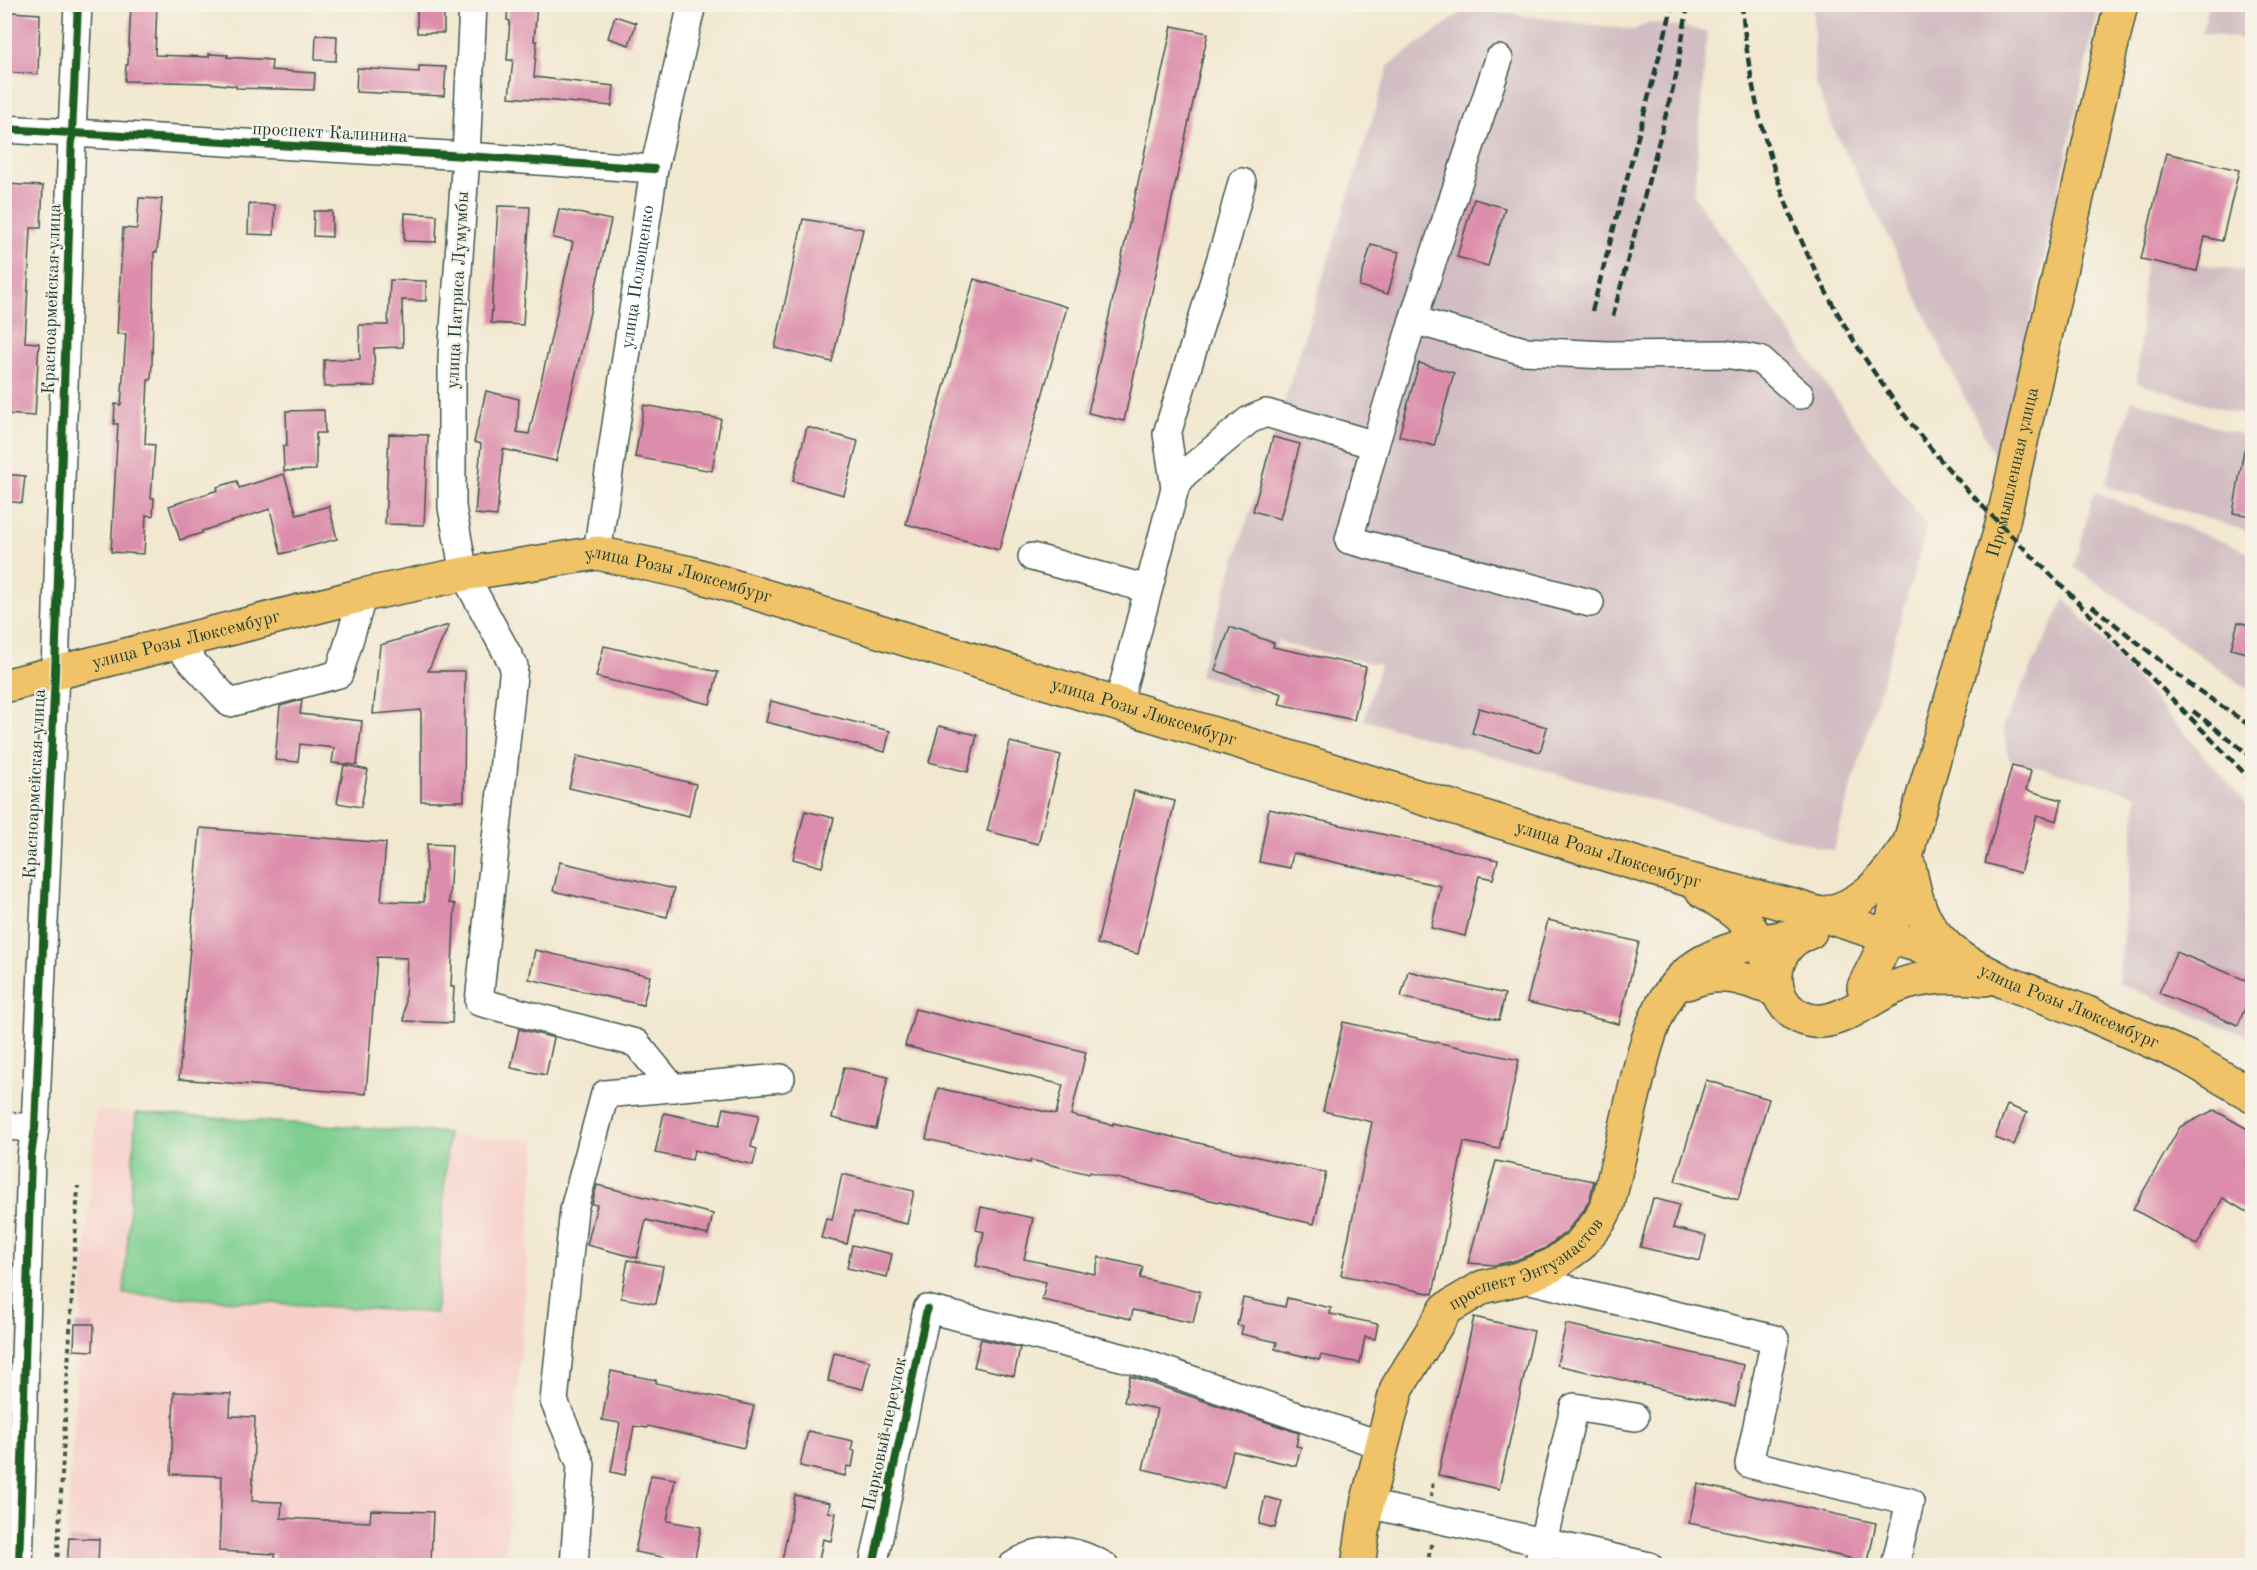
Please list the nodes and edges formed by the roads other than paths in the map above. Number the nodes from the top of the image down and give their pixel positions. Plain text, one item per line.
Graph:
1 (78, 4) edge
2 (473, 4) edge
3 (692, 4) edge
4 (2121, 4) edge
5 (1499, 59) dead end
6 (4, 129) edge
7 (72, 133) junction
8 (466, 156) junction
9 (654, 169) junction
10 (1242, 182) dead end
11 (1413, 320) junction
12 (1800, 394) dead end
13 (1374, 445) junction
14 (1174, 488) junction
15 (597, 553) junction
16 (1032, 557) dead end
17 (464, 574) junction
18 (1148, 589) junction
19 (363, 595) junction
20 (1590, 603) dead end
21 (174, 642) junction
22 (55, 673) junction
23 (4, 686) edge
24 (1118, 705) junction
25 (1909, 850) junction
26 (1686, 879) junction
27 (1813, 924) junction
28 (1889, 937) junction
29 (1760, 942) junction
30 (1963, 960) junction
31 (2005, 982) junction
32 (1777, 987) junction
33 (1672, 990) junction
34 (1857, 999) junction
35 (781, 1078) dead end
36 (673, 1088) junction
37 (2253, 1095) edge
38 (4, 1126) edge
39 (35, 1128) junction
40 (1522, 1278) junction
41 (1635, 1417) dead end
42 (1381, 1445) junction
43 (1367, 1504) junction
44 (1541, 1554) edge
45 (19, 1566) edge
46 (574, 1566) edge
47 (873, 1566) edge
48 (1012, 1566) edge
49 (1105, 1566) edge
50 (1358, 1566) edge
51 (1649, 1566) edge
52 (1895, 1566) edge

1 - 7 street, Красноармейская улица
2 - 8 street, улица Патриса Лумумбы
3 - 9 street, улица Полющенко
4 - 25 main road, Промышленная улица
5 - 11 street
6 - 7 street, проспект Калинина
7 - 8 street, проспект Калинина
7 - 22 street, Красноармейская улица
8 - 9 street, проспект Калинина
8 - 17 street, улица Патриса Лумумбы
9 - 15 street, улица Полющенко
10 - 14 street
11 - 12 street
11 - 13 street
13 - 14 street
13 - 20 street
14 - 18 street
15 - 17 main road, улица Розы Люксембург
15 - 24 main road, улица Розы Люксембург
16 - 18 street
17 - 19 main road, улица Розы Люксембург
17 - 36 street, улица Патриса Лумумбы
18 - 24 street
19 - 21 main road, улица Розы Люксембург
19 - 21 street
21 - 22 main road, улица Розы Люксембург
22 - 23 main road, улица Розы Люксембург
22 - 39 street, Красноармейская улица
24 - 26 main road, улица Розы Люксембург
25 - 27 main road
25 - 28 main road, Промышленная улица
25 - 30 main road
26 - 27 main road, улица Розы Люксембург
26 - 29 main road
27 - 28 main road, улица Розы Люксембург
27 - 29 main road, проспект Энтузиастов
27 - 32 main road
27 - 34 main road
28 - 30 main road, улица Розы Люксембург
28 - 34 main road, Промышленная улица
29 - 32 main road
29 - 33 main road, проспект Энтузиастов
30 - 31 main road, улица Розы Люксембург
31 - 34 main road
31 - 37 main road, улица Розы Люксембург
32 - 33 main road
32 - 34 main road
33 - 40 main road, проспект Энтузиастов
35 - 36 street
36 - 46 street
38 - 39 street
39 - 45 street, Красноармейская улица
40 - 42 main road, проспект Энтузиастов
40 - 52 street
41 - 44 street
42 - 43 main road, проспект Энтузиастов
42 - 47 street, Парковый переулок
43 - 44 street
43 - 50 main road, проспект Энтузиастов
44 - 51 street
48 - 49 street

